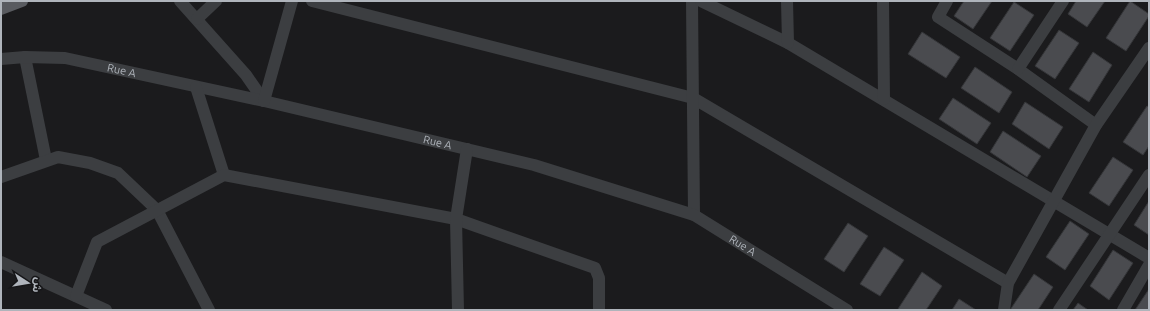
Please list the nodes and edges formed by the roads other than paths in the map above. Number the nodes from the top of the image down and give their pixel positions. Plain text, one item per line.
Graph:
1 (22, 1) edge
2 (180, 1) edge
3 (216, 1) edge
4 (292, 1) edge
5 (312, 1) edge
6 (692, 1) edge
7 (701, 1) edge
8 (787, 1) edge
9 (883, 1) edge
10 (947, 1) edge
11 (1063, 1) edge
12 (1, 9) edge
13 (196, 20) junction
14 (788, 43) junction
15 (1149, 48) edge
16 (25, 57) junction
17 (1, 59) edge
18 (1018, 69) junction
19 (196, 87) junction
20 (693, 98) junction
21 (884, 99) junction
22 (264, 101) junction
23 (1096, 125) junction
24 (467, 149) junction
25 (46, 160) junction
26 (224, 175) junction
27 (1149, 175) edge
28 (1, 177) edge
29 (1055, 200) junction
30 (157, 210) junction
31 (694, 215) junction
32 (456, 219) junction
33 (1109, 234) junction
34 (1149, 258) edge
35 (1, 262) edge
36 (1149, 265) edge
37 (1008, 283) junction
38 (76, 296) junction
39 (106, 310) edge
40 (208, 310) edge
41 (458, 310) edge
42 (599, 310) edge
43 (847, 310) edge
44 (1004, 310) edge
45 (1059, 310) edge
46 (1123, 310) edge

1 - 12 main road
2 - 13 street
3 - 13 street
4 - 22 street
5 - 20 street
6 - 20 street
7 - 14 street
8 - 14 street
9 - 21 street
10 - 18 street
11 - 18 street
13 - 22 street
14 - 21 street
15 - 23 street
16 - 17 street, Rue A
16 - 19 street, Rue A
16 - 25 street
18 - 23 street
19 - 22 street, Rue A
19 - 26 street
20 - 31 street
20 - 37 street
21 - 29 street
22 - 24 street, Rue A
23 - 29 street
24 - 31 street, Rue A
24 - 32 street
25 - 28 street
25 - 30 street
26 - 30 street
26 - 32 street
27 - 33 street
29 - 33 street
29 - 37 street
30 - 38 street
30 - 40 street
31 - 43 street, Rue A
32 - 41 street
32 - 42 street
33 - 34 street
33 - 45 street
35 - 38 street
36 - 46 street
37 - 44 street
38 - 39 street

